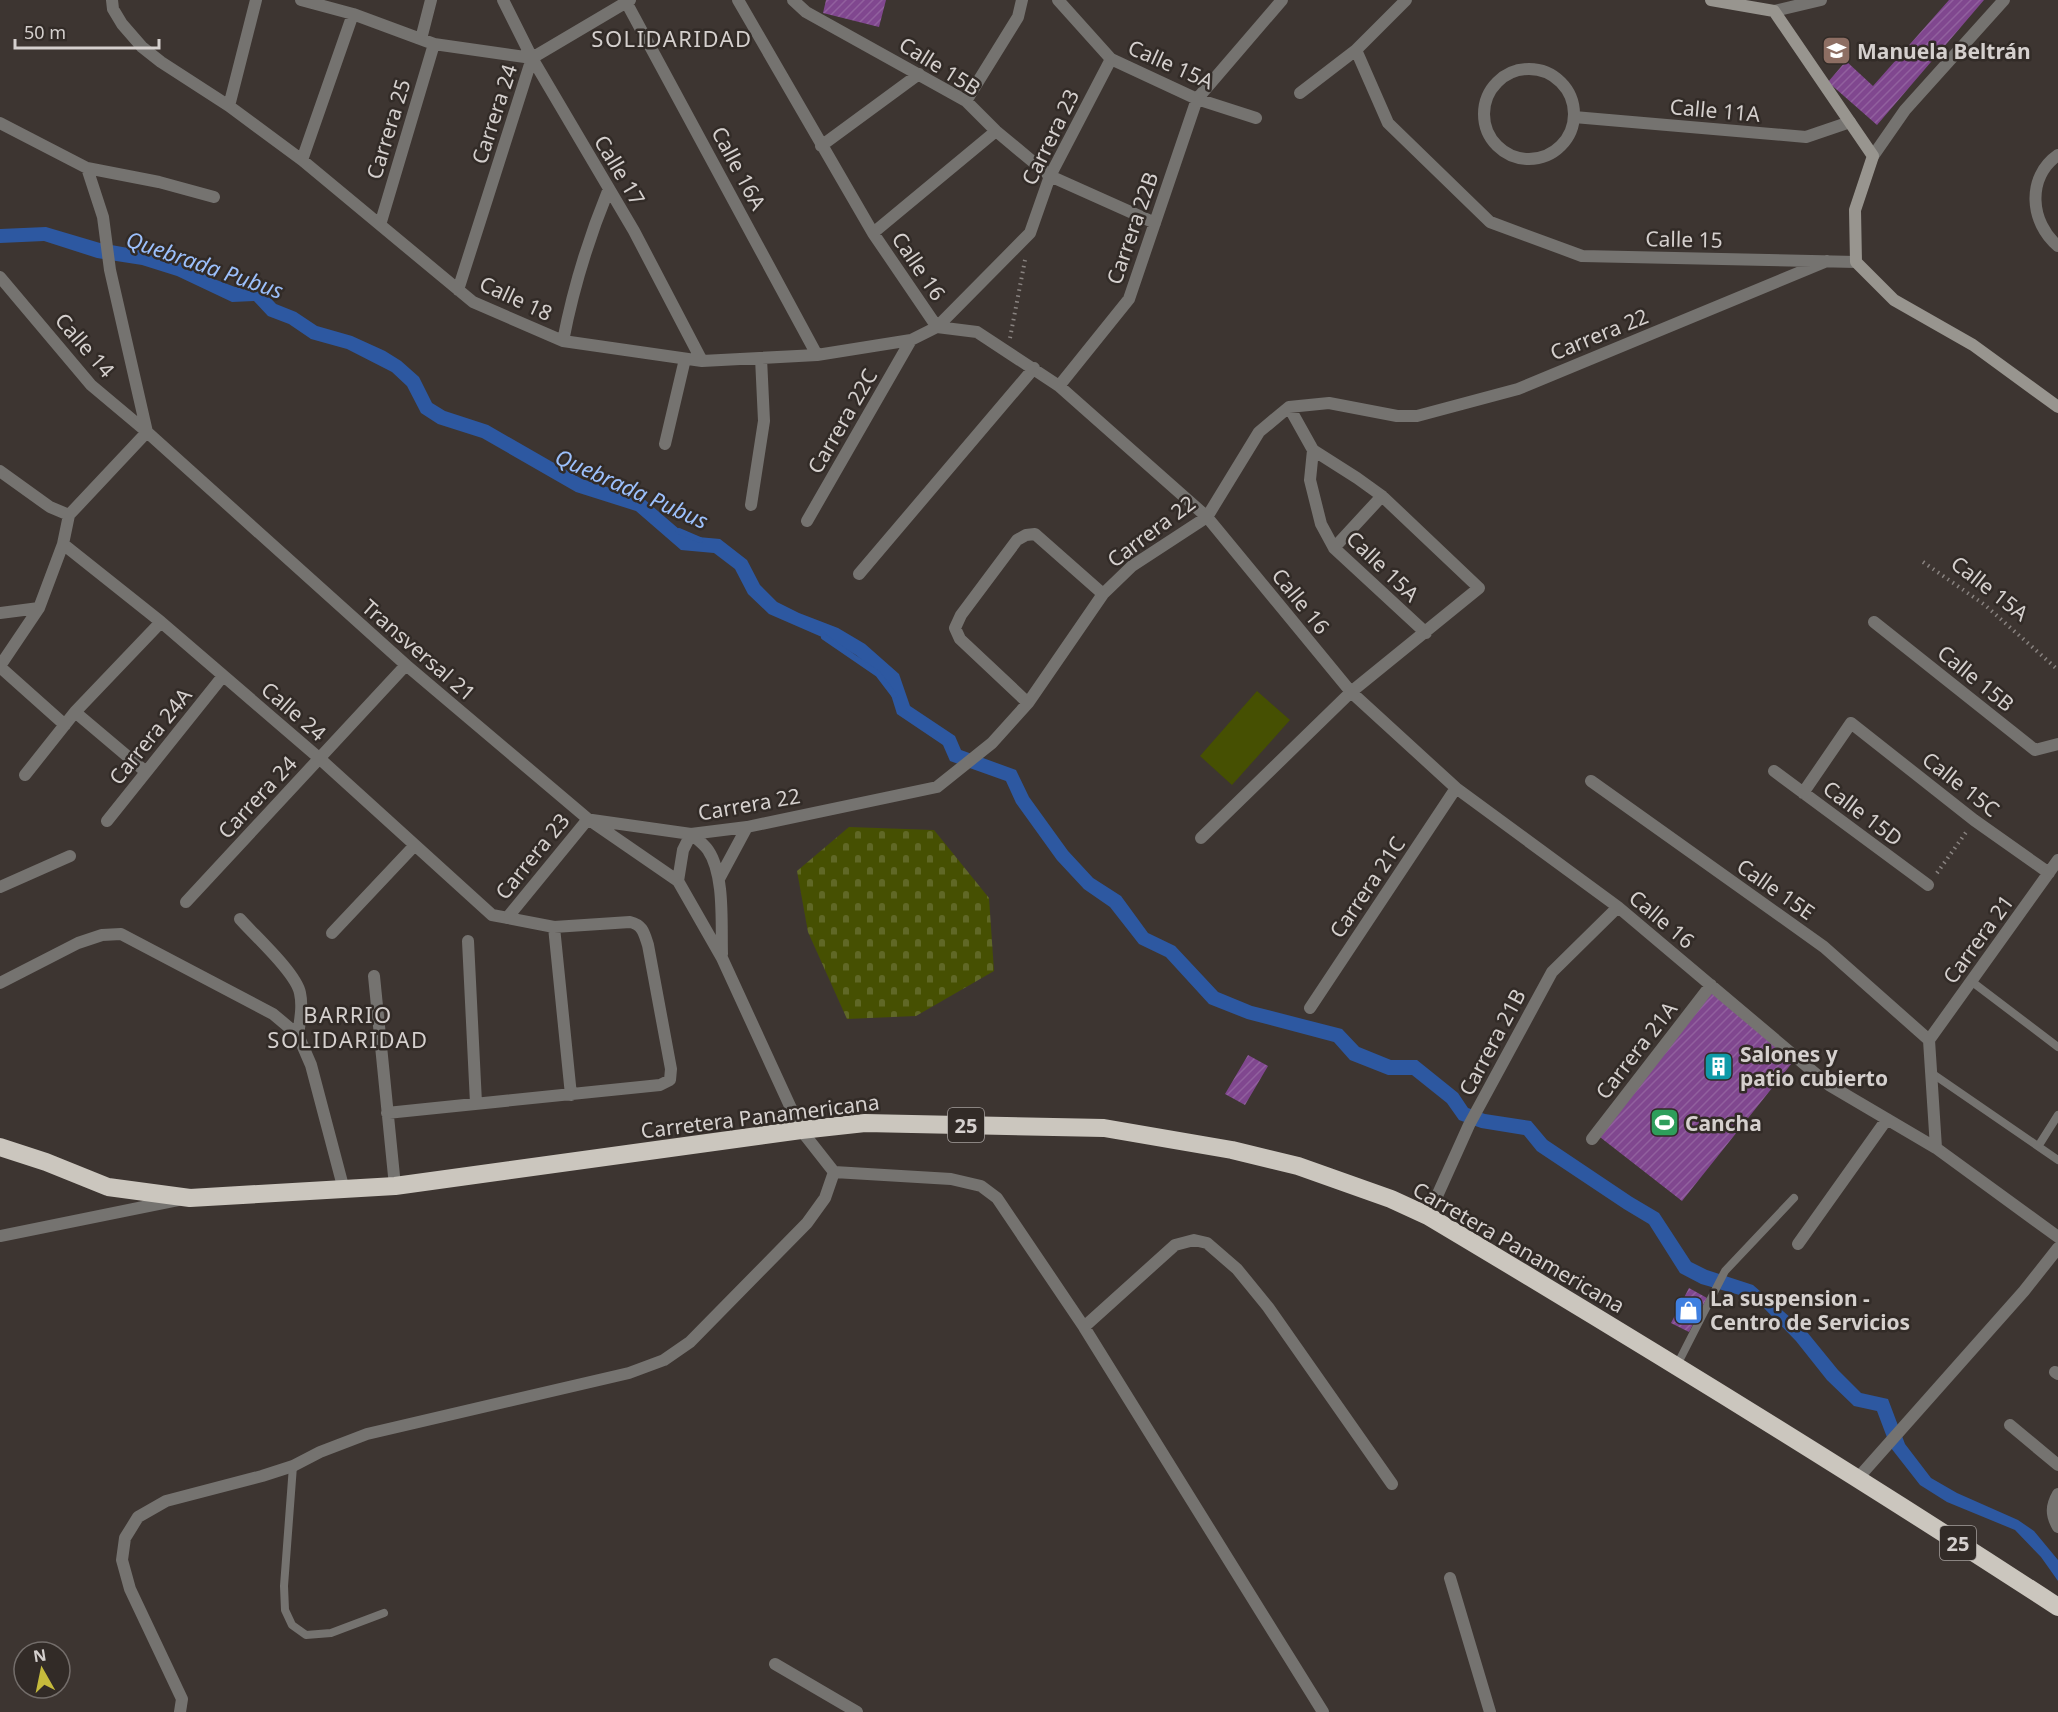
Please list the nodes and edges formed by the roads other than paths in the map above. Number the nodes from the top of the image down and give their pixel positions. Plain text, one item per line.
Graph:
1 (112, 0) edge
2 (256, 0) edge
3 (301, 0) edge
4 (431, 0) edge
5 (503, 0) edge
6 (738, 0) edge
7 (793, 0) edge
8 (1022, 0) edge
9 (1058, 0) edge
10 (1282, 0) edge
11 (1406, 0) edge
12 (1711, 0) edge
13 (1821, 0) edge
14 (2004, 0) edge
15 (627, 1) edge
16 (330, 4) edge
17 (1774, 11) junction
18 (353, 15) junction
19 (421, 39) junction
20 (434, 44) junction
21 (1356, 50) junction
22 (532, 58) junction
23 (1111, 58) junction
24 (919, 74) junction
25 (1300, 93) dead end
26 (1197, 99) junction
27 (966, 101) junction
28 (228, 106) junction
29 (1574, 117) junction
30 (1256, 118) dead end
31 (1850, 122) junction
32 (0, 123) edge
33 (996, 131) junction
34 (821, 146) junction
35 (2058, 155) edge
36 (1873, 156) junction
37 (302, 160) junction
38 (87, 168) junction
39 (1050, 176) junction
40 (608, 190) junction
41 (214, 197) dead end
42 (1155, 223) junction
43 (380, 225) junction
44 (873, 233) junction
45 (2058, 246) edge
46 (1827, 261) junction
47 (1856, 262) junction
48 (0, 277) edge
49 (458, 290) junction
50 (937, 327) junction
51 (911, 340) junction
52 (563, 341) junction
53 (817, 355) junction
54 (761, 358) junction
55 (684, 359) junction
56 (702, 362) junction
57 (1034, 368) junction
58 (1059, 386) junction
59 (1289, 407) junction
60 (2058, 407) edge
61 (147, 432) junction
62 (665, 444) dead end
63 (1313, 450) junction
64 (0, 471) edge
65 (1382, 496) junction
66 (751, 505) dead end
67 (69, 515) junction
68 (1207, 517) junction
69 (807, 521) dead end
70 (63, 544) junction
71 (1334, 548) junction
72 (859, 574) dead end
73 (1103, 594) junction
74 (39, 608) junction
75 (0, 613) edge
76 (161, 622) junction
77 (1874, 622) dead end
78 (1426, 633) junction
79 (406, 665) junction
80 (0, 667) edge
81 (223, 676) junction
82 (1351, 692) junction
83 (1028, 703) junction
84 (75, 712) junction
85 (65, 724) junction
86 (2058, 744) edge
87 (319, 758) junction
88 (1774, 771) dead end
89 (146, 772) junction
90 (25, 775) dead end
91 (1592, 780) dead end
92 (1456, 788) junction
93 (1803, 793) junction
94 (588, 819) junction
95 (107, 821) dead end
96 (747, 827) junction
97 (691, 834) junction
98 (1201, 838) dead end
99 (415, 845) junction
100 (70, 856) dead end
101 (2058, 861) edge
102 (2049, 873) junction
103 (719, 879) junction
104 (678, 881) junction
105 (1928, 885) road end
106 (0, 886) edge
107 (186, 902) dead end
108 (1618, 907) junction
109 (507, 918) junction
110 (240, 919) dead end
111 (554, 927) junction
112 (332, 933) dead end
113 (468, 941) dead end
114 (722, 958) junction
115 (374, 976) dead end
116 (1971, 981) junction
117 (0, 983) edge
118 (1711, 985) junction
119 (1310, 1008) dead end
120 (298, 1035) junction
121 (1929, 1040) junction
122 (2058, 1047) edge
123 (1930, 1072) junction
124 (571, 1095) junction
125 (476, 1103) junction
126 (387, 1113) junction
127 (2058, 1115) edge
128 (1887, 1119) junction
129 (801, 1130) junction
130 (1592, 1139) dead end
131 (2039, 1145) junction
132 (0, 1147) edge
133 (1936, 1148) junction
134 (2058, 1160) edge
135 (834, 1172) junction
136 (395, 1186) junction
137 (344, 1190) junction
138 (190, 1198) junction
139 (1794, 1198) dead end
140 (1428, 1216) junction
141 (0, 1236) edge
142 (2058, 1237) edge
143 (1798, 1244) dead end
144 (2058, 1248) edge
145 (1084, 1327) junction
146 (1677, 1365) junction
147 (2010, 1425) dead end
148 (2058, 1465) edge
149 (293, 1466) junction
150 (1858, 1478) junction
151 (1392, 1484) dead end
152 (2058, 1494) edge
153 (2058, 1527) edge
154 (1450, 1578) dead end
155 (2058, 1607) edge
156 (384, 1613) dead end
157 (775, 1664) dead end
158 (180, 1712) edge
159 (857, 1712) edge
160 (1323, 1712) edge
161 (1490, 1712) edge

1 - 28 street, Calle 18
2 - 28 street
3 - 16 street
4 - 19 street
5 - 22 street, Calle 17
6 - 34 street, Calle 16
7 - 24 street, Calle 15B
8 - 27 street
9 - 23 street, Calle 15A
10 - 26 street
11 - 21 street
12 - 17 street
13 - 17 street
14 - 36 street
15 - 22 street, Carrera 24
15 - 53 street, Calle 16A
16 - 18 street
17 - 31 street
18 - 19 street
18 - 37 street
19 - 20 street
20 - 22 street
20 - 43 street, Carrera 25
21 - 25 street
21 - 46 street, Calle 15
22 - 40 street, Calle 17
22 - 49 street, Carrera 24
23 - 26 street, Calle 15A
23 - 39 street, Carrera 23
24 - 27 street, Calle 15B
24 - 34 street
26 - 30 street, Calle 15A
26 - 42 street, Carrera 22B
27 - 33 street, Calle 15B
28 - 37 street, Calle 18
29 - 29 street
29 - 31 street, Calle 11A
31 - 36 street
32 - 38 street
33 - 39 street, Calle 15B
33 - 44 street
34 - 44 street, Calle 16
35 - 45 street
36 - 47 street
37 - 43 street, Calle 18
38 - 41 street
38 - 61 street
39 - 42 street, Calle 15B
39 - 50 street, Carrera 23
40 - 52 street
40 - 56 street, Calle 17
42 - 58 street, Carrera 22B
43 - 49 street, Calle 18
44 - 50 street, Calle 16
46 - 47 street, Calle 15
46 - 59 street, Carrera 22
47 - 60 street
48 - 61 street, Calle 14
49 - 52 street, Calle 18
50 - 51 street, Calle 18
50 - 57 street, Calle 16
51 - 53 street, Calle 18
51 - 69 street, Carrera 22C
52 - 55 street, Calle 18
53 - 54 street, Calle 18
54 - 56 street, Calle 18
54 - 66 street
55 - 56 street, Calle 18
55 - 62 street
57 - 58 street, Calle 16
57 - 72 street
58 - 68 street, Calle 16
59 - 63 street
59 - 68 street, Carrera 22
61 - 67 street
61 - 79 street, Transversal 21
63 - 65 street
63 - 71 street, Calle 15A
64 - 67 street
65 - 71 street
65 - 78 street
67 - 70 street
68 - 73 street, Carrera 22
68 - 82 street, Calle 16
70 - 74 street
70 - 76 street, Calle 24
71 - 78 street, Calle 15A
73 - 83 street, Carrera 22
73 - 83 street
74 - 75 street
74 - 80 street
76 - 81 street, Calle 24
76 - 84 street
77 - 86 street, Calle 15B
78 - 82 street
79 - 87 street, Carrera 24
79 - 94 street, Transversal 21
80 - 85 street
81 - 87 street, Calle 24
81 - 89 street, Carrera 24A
82 - 92 street, Calle 16
82 - 98 street
83 - 96 street, Carrera 22
84 - 85 street
84 - 89 street
85 - 90 street
87 - 99 street, Calle 24
87 - 107 street, Carrera 24
88 - 93 street, Calle 15D
89 - 95 street, Carrera 24A
91 - 121 street, Calle 15E
92 - 108 street, Calle 16
92 - 119 street, Carrera 21C
93 - 102 street, Calle 15C
93 - 105 street, Calle 15D
94 - 97 street, Carrera 22
94 - 104 street, Transversal 21
94 - 109 street, Carrera 23
96 - 97 street, Carrera 22
96 - 103 street
97 - 103 street, Transversal 21
97 - 104 street
99 - 109 street, Calle 24
99 - 112 street
100 - 106 street
101 - 102 street, Carrera 21
102 - 116 street, Carrera 21
103 - 114 street, Transversal 21
104 - 114 street, Transversal 21
108 - 118 street, Calle 16
108 - 140 street, Carrera 21B
109 - 111 street
110 - 120 street
111 - 124 street
111 - 124 street
113 - 125 street
114 - 129 street, Transversal 21
115 - 126 street
116 - 121 street, Carrera 21
116 - 122 lane
117 - 120 street
118 - 128 street, Calle 16
118 - 130 street, Carrera 21A
120 - 137 street
121 - 123 street
123 - 131 lane
123 - 133 street
124 - 125 street
125 - 126 street
126 - 136 street
127 - 131 lane
128 - 133 street, Calle 16
128 - 143 street
129 - 135 street, Transversal 21
129 - 136 highway, Carretera Panamericana / 25
129 - 140 highway, Carretera Panamericana / 25
131 - 134 lane
132 - 138 highway, Carretera Panamericana / 25
133 - 142 street, Calle 16
135 - 145 street
135 - 149 street
136 - 137 highway, Carretera Panamericana / 25
137 - 138 highway, Carretera Panamericana / 25
138 - 141 street
139 - 146 lane
140 - 146 highway, Carretera Panamericana / 25
144 - 150 street
145 - 151 street
145 - 160 street
146 - 150 highway, Carretera Panamericana / 25
147 - 148 street
149 - 156 lane
149 - 158 street
150 - 155 highway, Carretera Panamericana / 25
152 - 153 street
154 - 161 street
157 - 159 street

